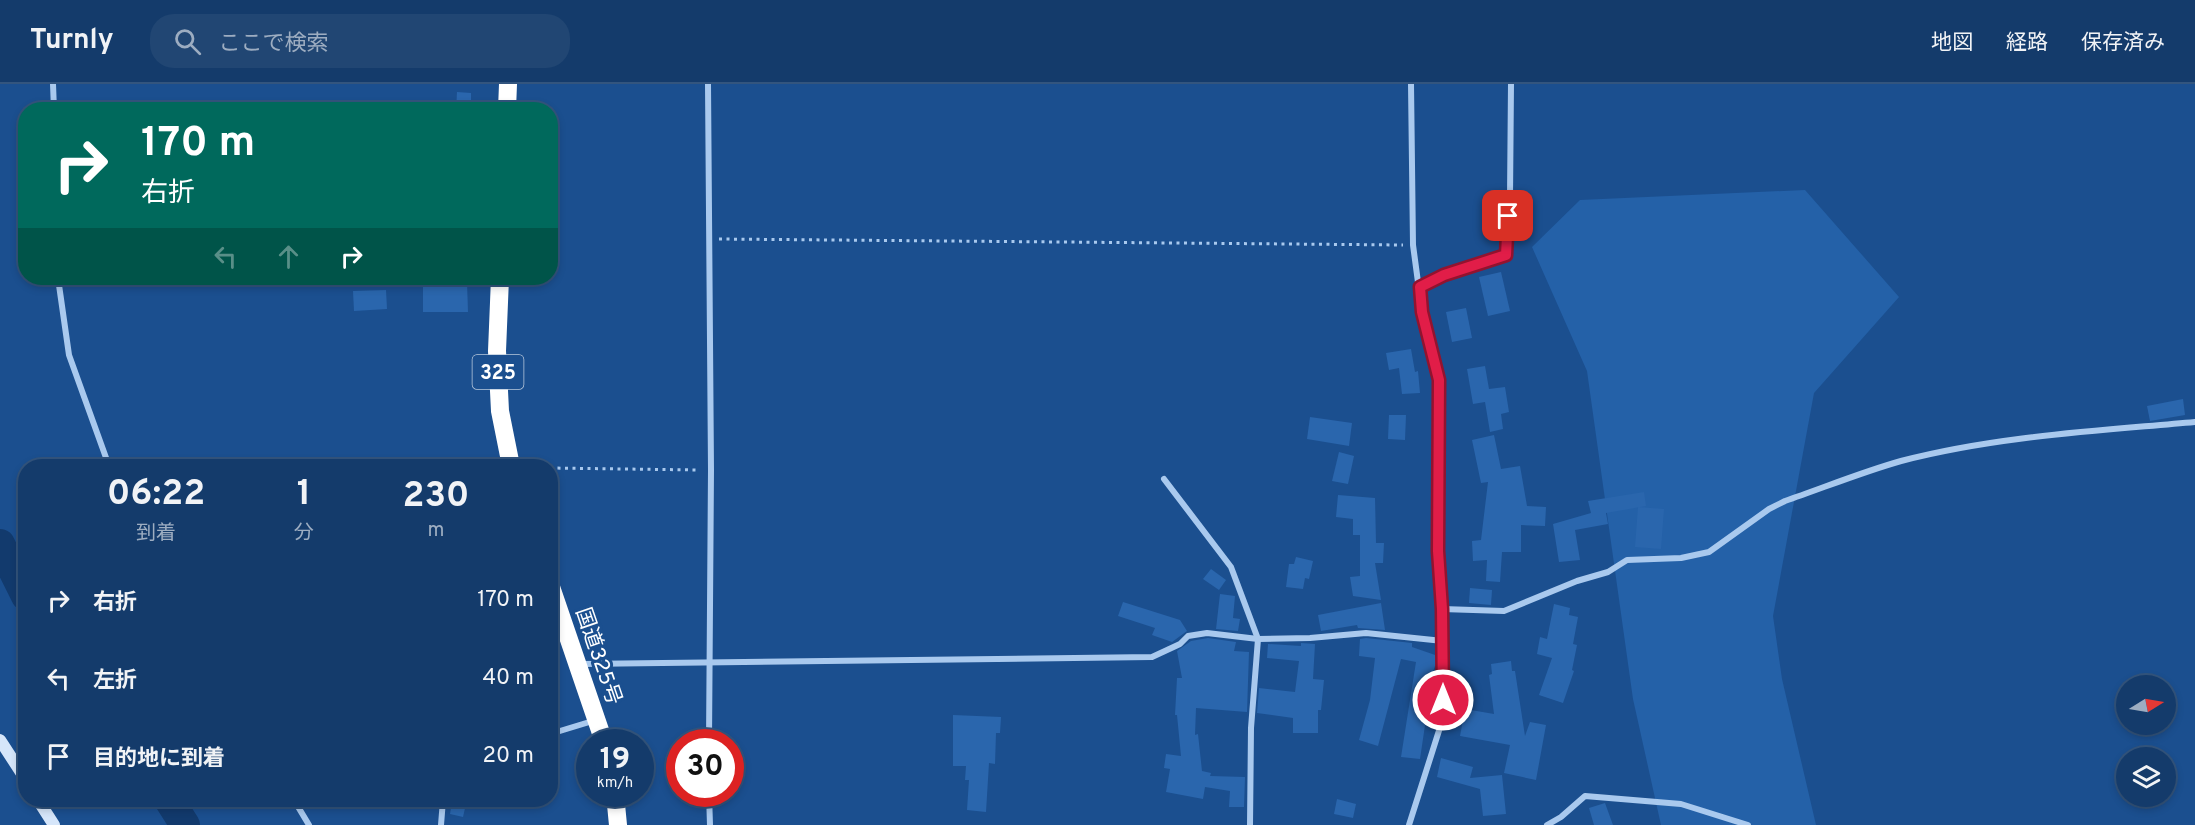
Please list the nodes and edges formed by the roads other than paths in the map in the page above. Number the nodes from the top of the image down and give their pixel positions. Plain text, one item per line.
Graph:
1 (53, 84) edge
2 (508, 84) edge
3 (708, 84) edge
4 (1411, 84) edge
5 (1511, 84) edge
6 (54, 102) edge
7 (507, 102) edge
8 (59, 285) edge
9 (500, 285) edge
10 (1420, 287) junction
11 (2195, 422) edge
12 (106, 459) edge
13 (510, 459) edge
14 (1164, 479) dead end
15 (558, 607) edge
16 (1442, 609) junction
17 (1258, 639) junction
18 (1443, 641) junction
19 (708, 663) junction
20 (578, 664) junction
21 (597, 720) junction
22 (600, 729) edge
23 (709, 729) edge
24 (558, 732) edge
25 (0, 740) edge
26 (18, 768) edge
27 (42, 807) edge
28 (298, 807) edge
29 (442, 807) edge
30 (616, 807) edge
31 (710, 807) edge
32 (54, 825) edge
33 (309, 825) edge
34 (441, 825) edge
35 (618, 825) edge
36 (710, 825) edge
37 (1250, 825) edge
38 (1409, 825) edge
39 (1546, 825) edge
40 (1748, 825) edge

1 - 6 street
2 - 7 highway
3 - 19 street
4 - 10 street
5 - 10 street
8 - 12 street
9 - 13 highway, 325
10 - 16 street
11 - 16 street
14 - 17 street
15 - 20 highway, 国道325号
16 - 18 street
17 - 18 street
17 - 19 street
17 - 37 street
18 - 38 street
19 - 20 street
19 - 23 street
20 - 21 highway, 国道325号
21 - 22 highway, 国道325号
21 - 24 street
25 - 26 street
27 - 32 street
28 - 33 street
29 - 34 street
30 - 35 highway
31 - 36 street
39 - 40 street

